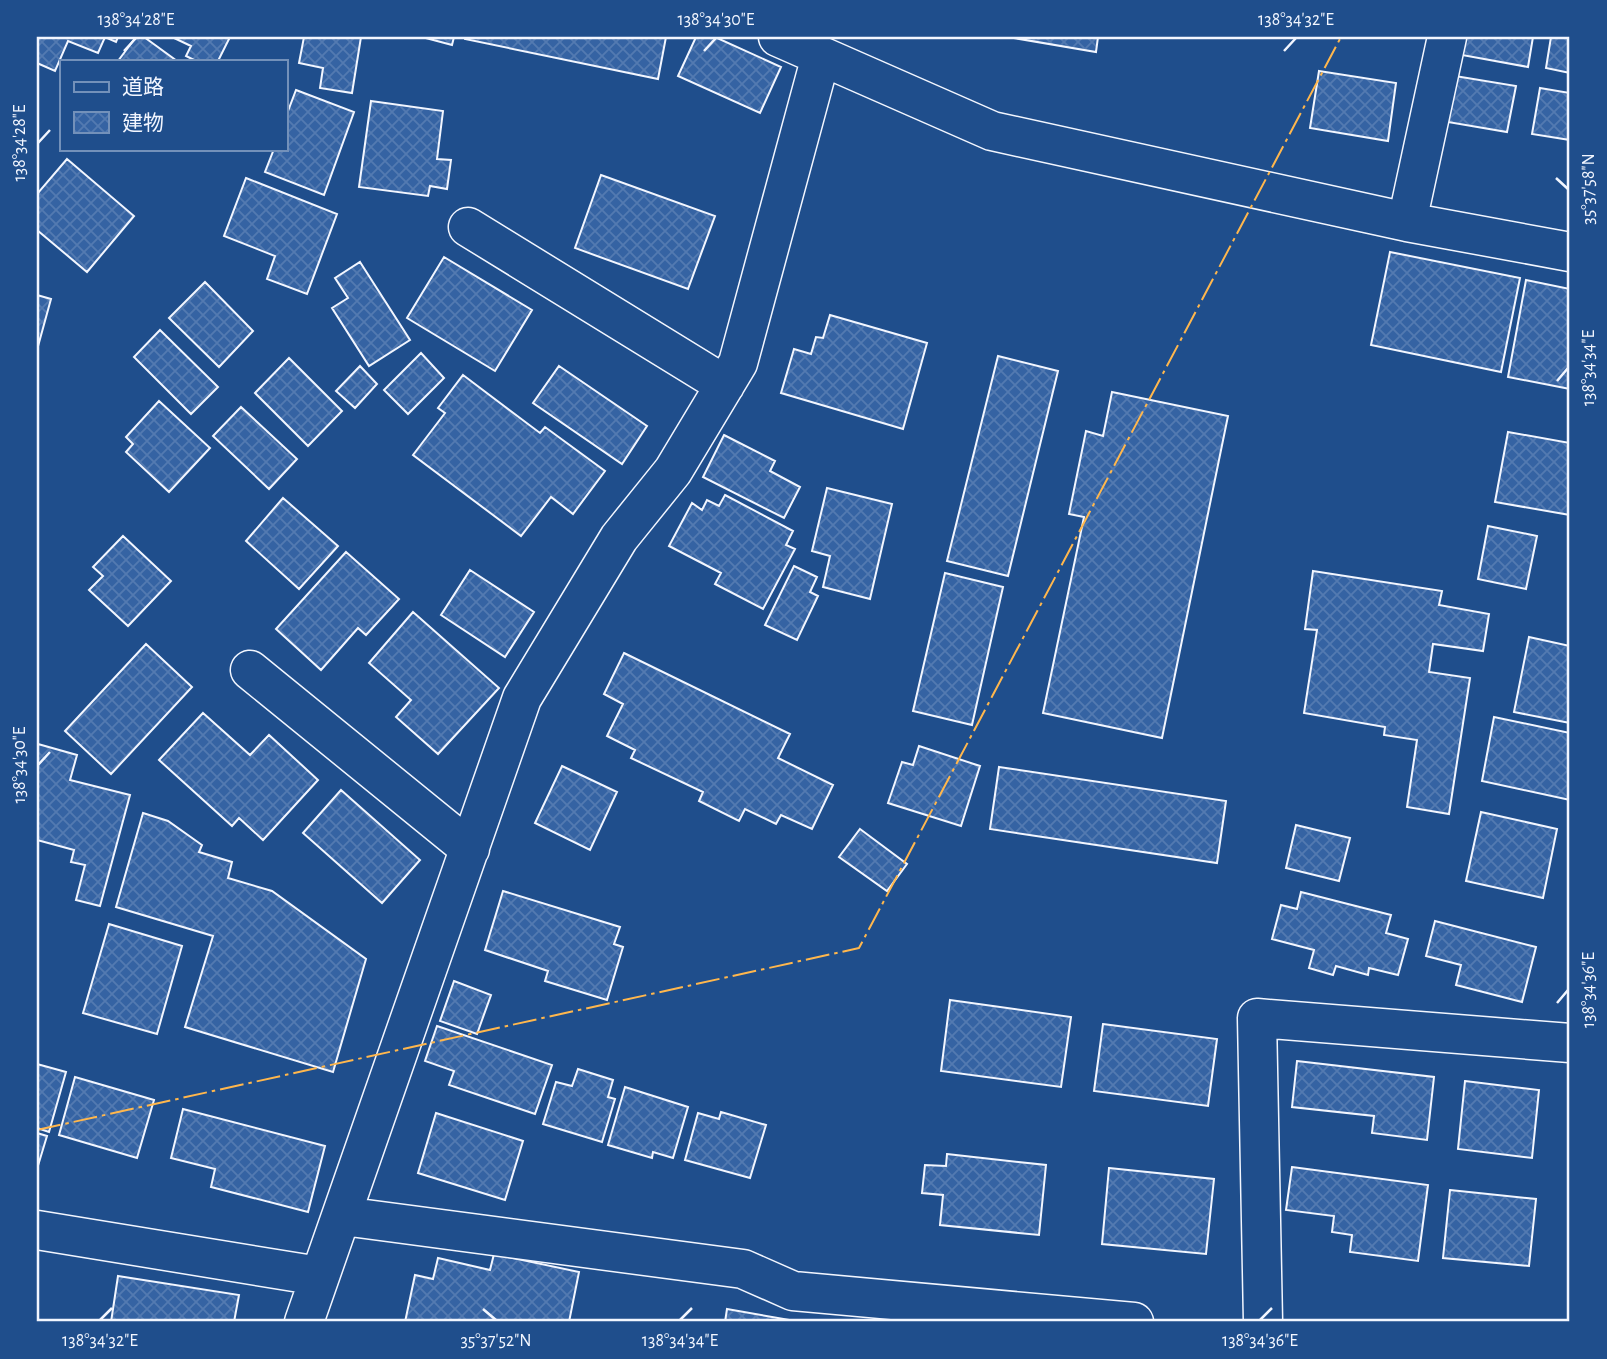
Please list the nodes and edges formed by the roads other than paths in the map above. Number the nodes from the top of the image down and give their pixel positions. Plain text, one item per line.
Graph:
1 (778, 37) edge
2 (1447, 37) edge
3 (821, 56) junction
4 (1407, 222) junction
5 (468, 228) dead end
6 (1570, 252) edge
7 (725, 385) junction
8 (250, 670) dead end
9 (470, 849) junction
10 (1570, 1043) edge
11 (343, 1216) junction
12 (37, 1230) edge
13 (319, 1276) junction
14 (304, 1322) edge
15 (1134, 1322) edge
16 (1263, 1322) edge

1 - 3 street
2 - 4 street
3 - 4 street
3 - 7 street
4 - 6 street
5 - 7 street
7 - 9 street
8 - 9 street
9 - 11 street
10 - 16 street
11 - 13 street
11 - 15 street
12 - 13 street
13 - 14 street

